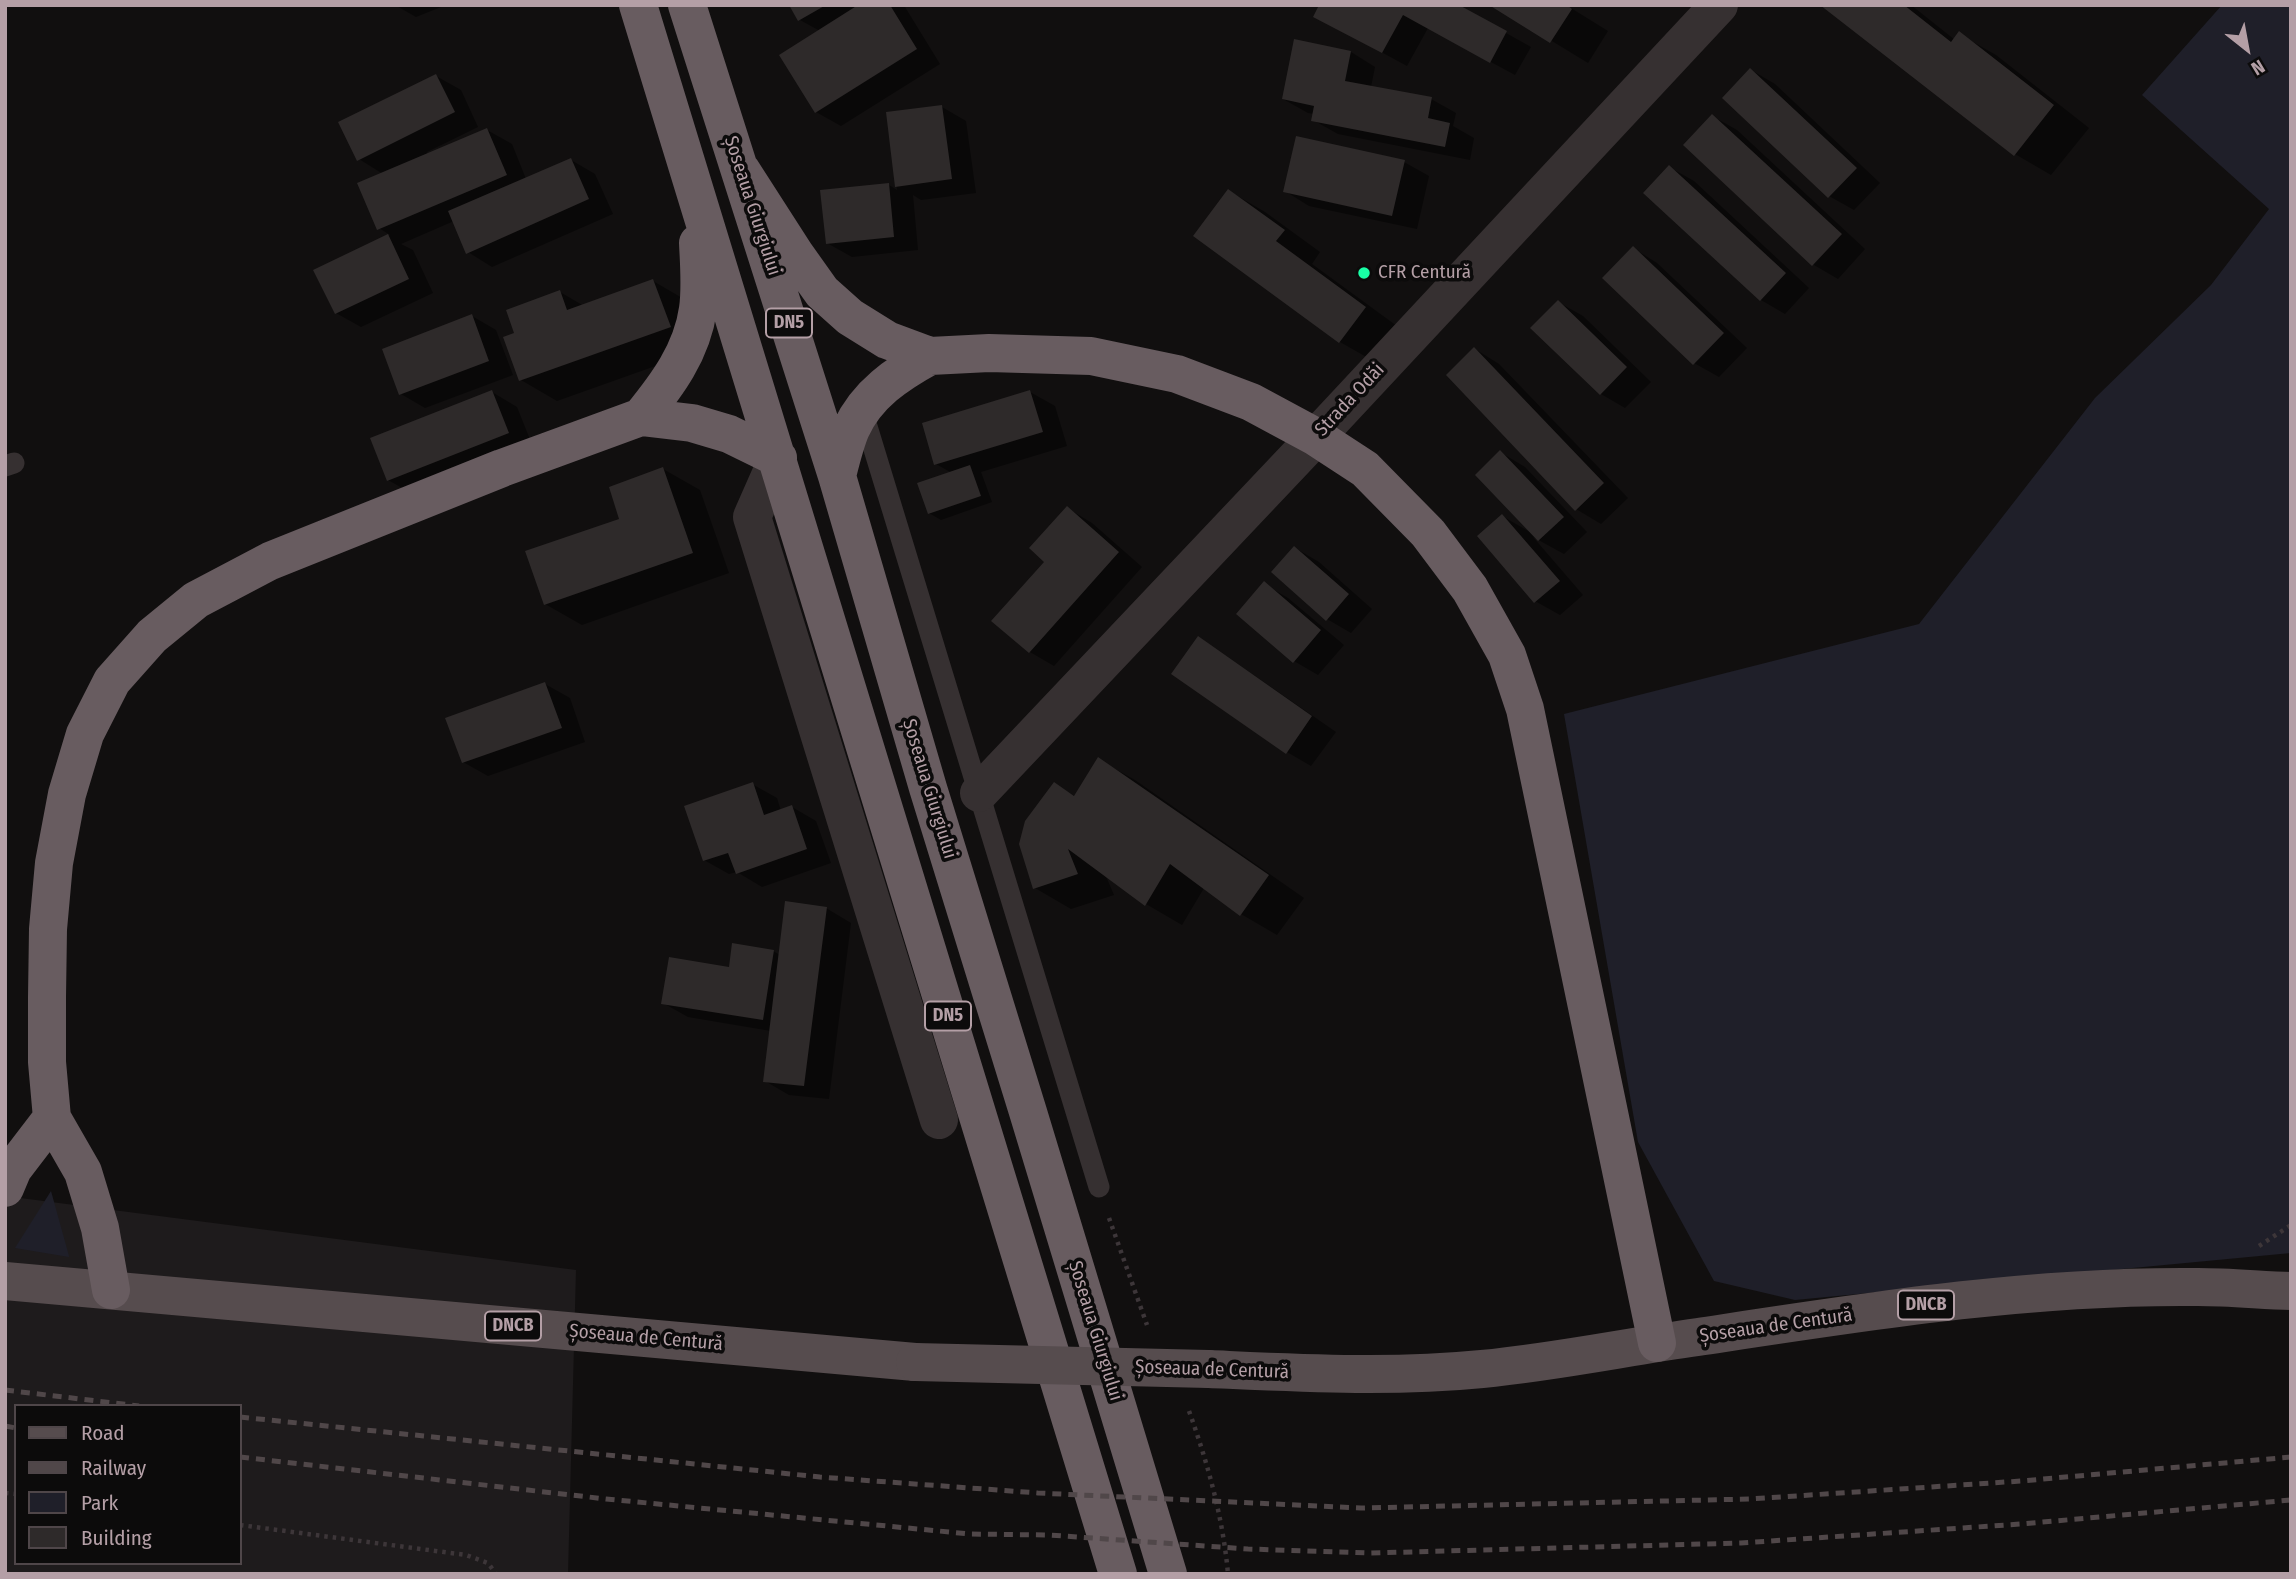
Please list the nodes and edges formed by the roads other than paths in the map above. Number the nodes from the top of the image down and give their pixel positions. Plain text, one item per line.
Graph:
1 (638, 5) edge
2 (687, 5) edge
3 (1719, 5) edge
4 (741, 170) junction
5 (694, 186) junction
6 (930, 356) junction
7 (862, 410) junction
8 (640, 417) junction
9 (1316, 436) junction
10 (778, 458) junction
11 (837, 476) junction
12 (978, 793) junction
13 (52, 1118) junction
14 (939, 1120) dead end
15 (1099, 1187) dead end
16 (5, 1188) edge
17 (5, 1281) edge
18 (111, 1290) junction
19 (2291, 1291) edge
20 (1657, 1343) junction
21 (1118, 1574) edge
22 (1168, 1574) edge

1 - 5 highway, DN5
2 - 4 highway, Șoseaua Giurgiului / DN5
3 - 9 street, Strada Odăi
4 - 6 highway
4 - 11 highway, Șoseaua Giurgiului / DN5
5 - 8 highway
5 - 10 highway, DN5
6 - 7 highway
6 - 9 highway
7 - 11 highway
7 - 12 lane
8 - 10 highway
8 - 13 highway
9 - 12 street, Strada Odăi
9 - 20 highway
10 - 14 street
10 - 21 highway, DN5
11 - 22 highway, Șoseaua Giurgiului / DN5
12 - 15 lane
13 - 16 highway
13 - 18 highway
17 - 18 main road, Șoseaua de Centură / DNCB
18 - 20 main road, Șoseaua de Centură / DNCB, bridge
19 - 20 main road, Șoseaua de Centură / DNCB

